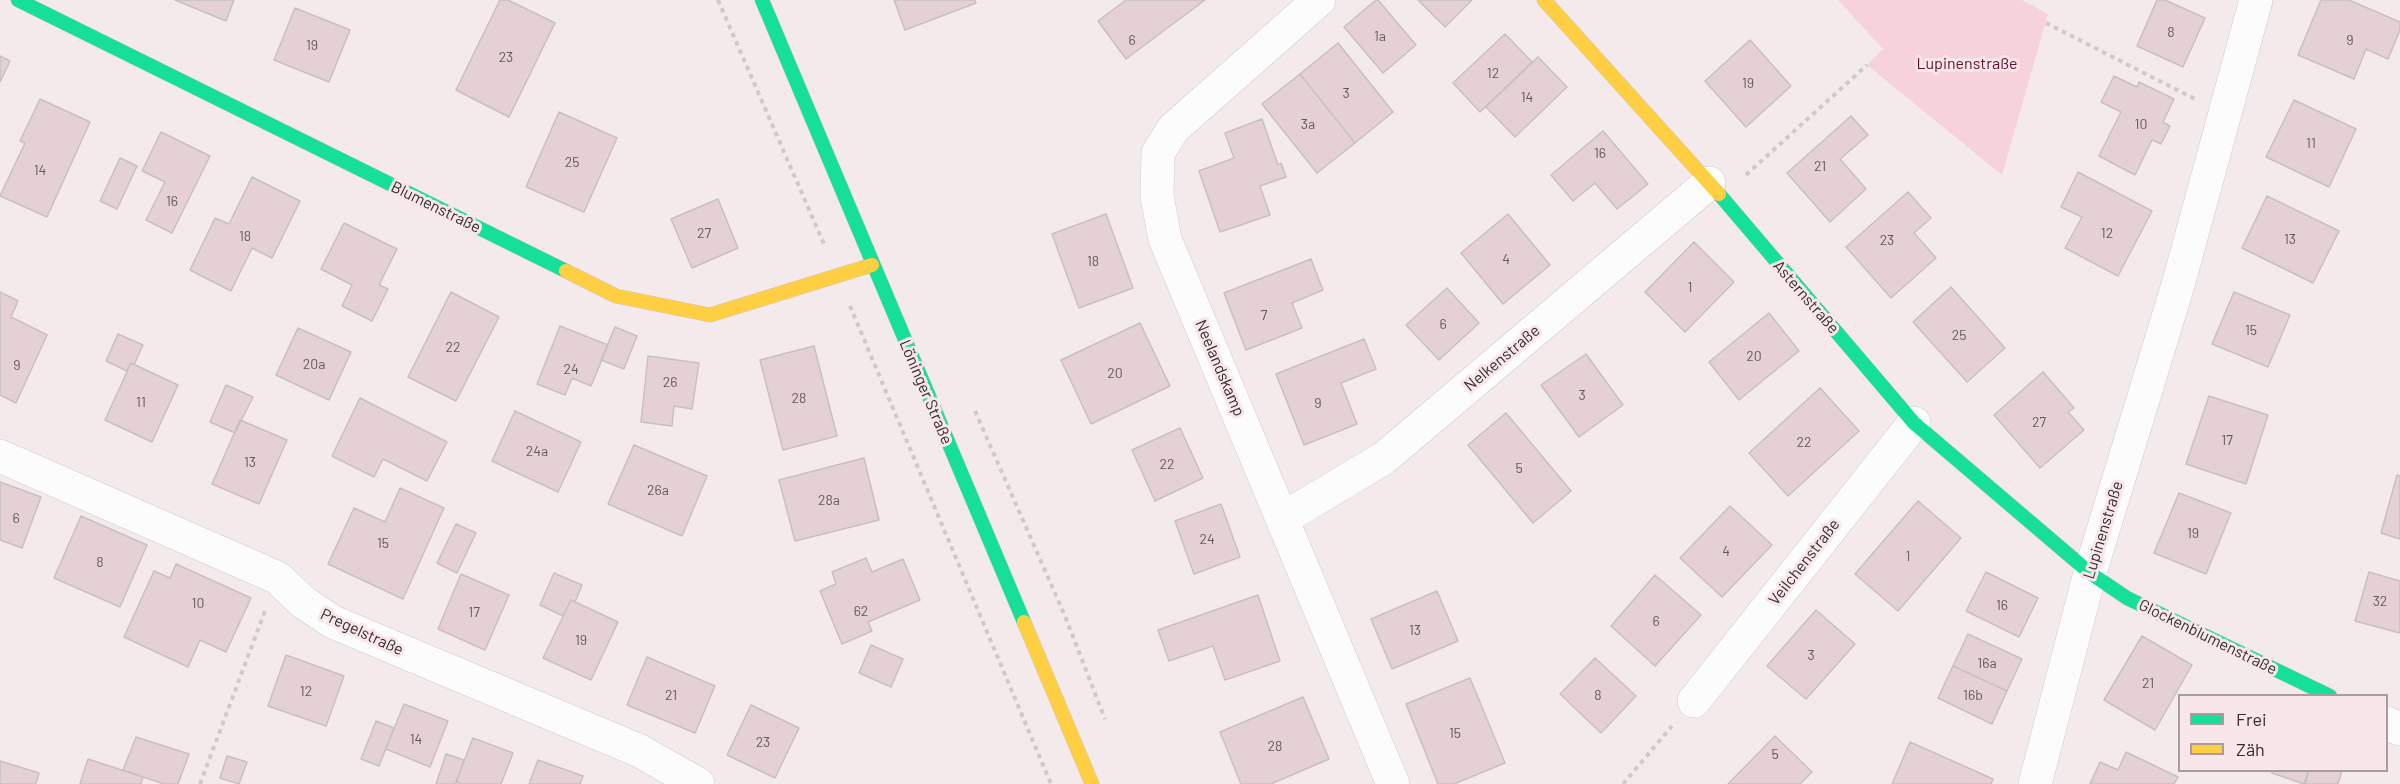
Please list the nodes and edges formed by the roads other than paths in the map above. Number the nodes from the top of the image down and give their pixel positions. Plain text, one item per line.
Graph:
1 (18, 0) edge
2 (762, 0) edge
3 (1319, 0) edge
4 (1544, 0) edge
5 (2256, 0) edge
6 (1715, 190) junction
7 (873, 265) junction
8 (1914, 423) junction
9 (0, 456) edge
10 (1284, 518) junction
11 (2090, 573) junction
12 (2326, 694) edge
13 (1694, 701) road end
14 (698, 784) edge
15 (1092, 784) edge
16 (1393, 784) edge
17 (2034, 784) edge

1 - 7 street, Blumenstraße
2 - 7 street, Löninger Straße
3 - 10 street, Neelandskamp
4 - 6 street, Asternstraße
5 - 11 street, Lupinenstraße
6 - 8 street, Asternstraße
6 - 10 street, Nelkenstraße
7 - 15 street, Löninger Straße
8 - 11 street, Asternstraße
8 - 13 street, Veilchenstraße
9 - 14 street, Pregelstraße
10 - 16 street, Neelandskamp
11 - 12 street, Glockenblumenstraße
11 - 17 street, Lupinenstraße

